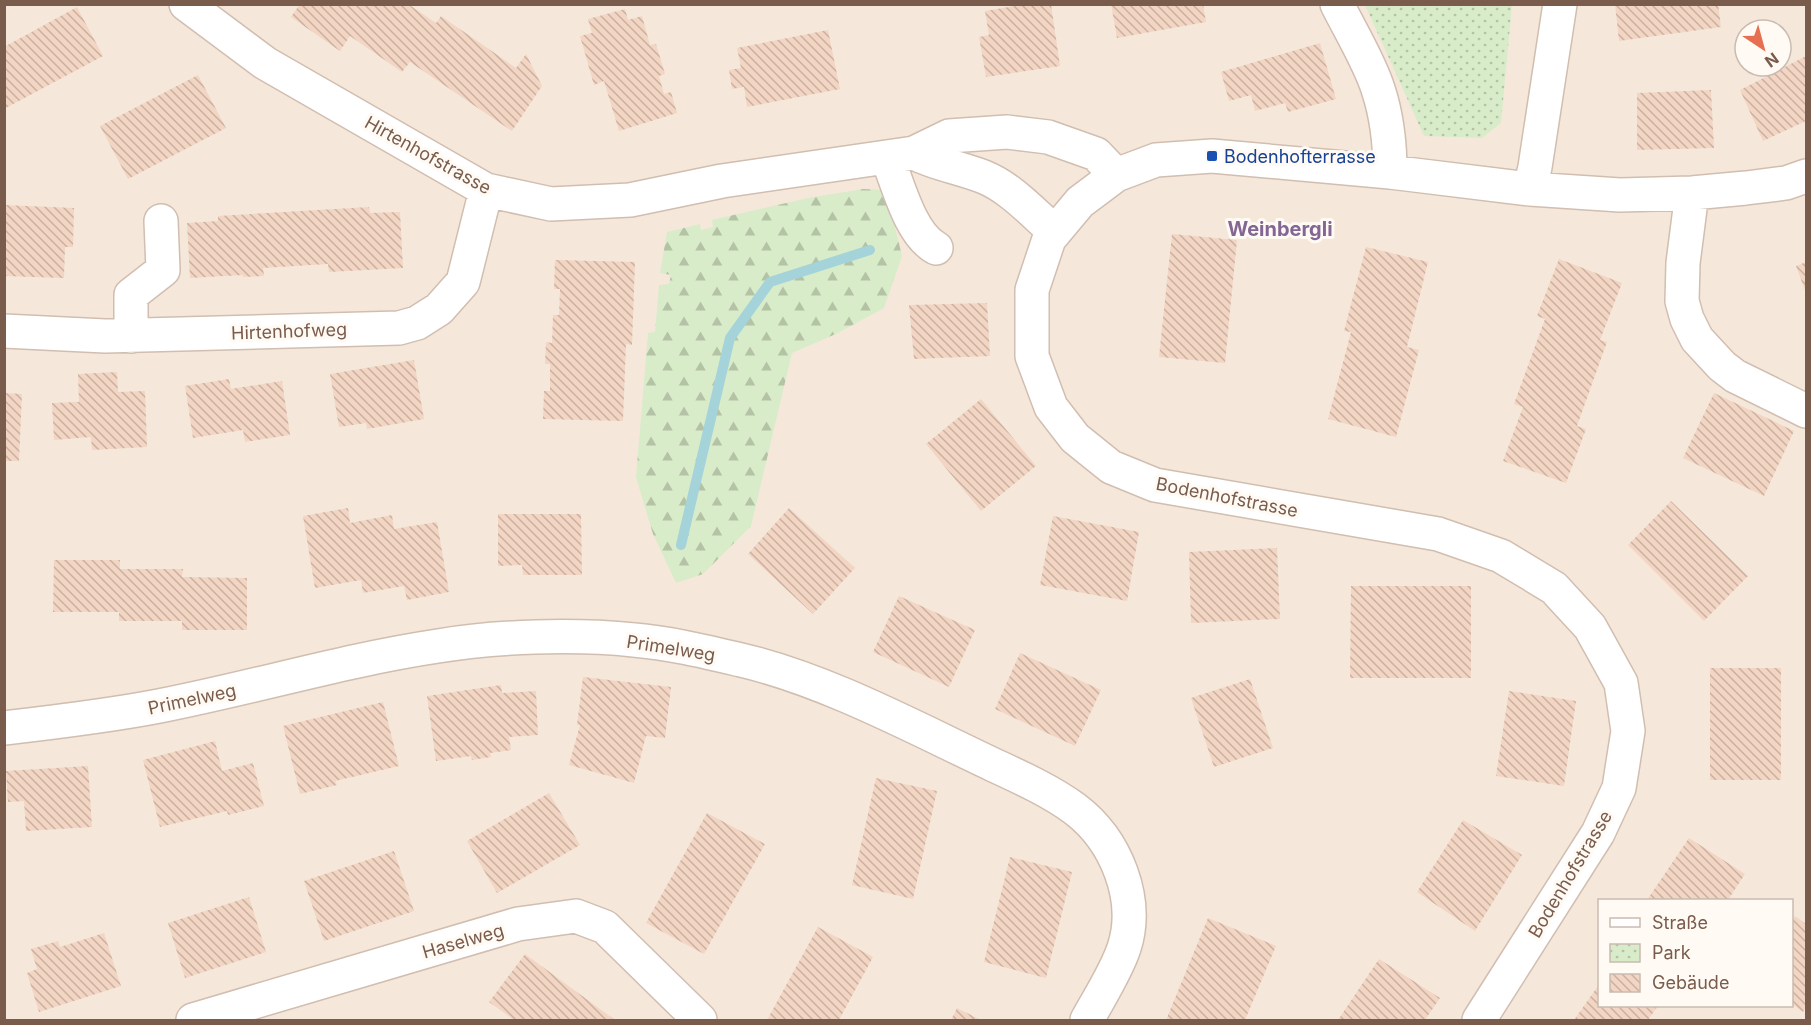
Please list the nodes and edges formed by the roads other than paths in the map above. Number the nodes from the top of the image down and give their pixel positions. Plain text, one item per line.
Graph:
1 (186, 4) edge
2 (1337, 4) edge
3 (1560, 4) edge
4 (900, 155) junction
5 (1390, 172) junction
6 (1116, 175) junction
7 (1806, 176) edge
8 (1530, 189) junction
9 (486, 190) junction
10 (1692, 193) junction
11 (161, 221) dead end
12 (1055, 232) junction
13 (936, 248) dead end
14 (4, 331) edge
15 (131, 336) junction
16 (1806, 411) edge
17 (4, 728) edge
18 (194, 1020) edge
19 (700, 1020) edge
20 (1087, 1020) edge
21 (1479, 1020) edge

1 - 9 street, Hirtenhofstrasse
2 - 5 street
3 - 8 street
4 - 6 street, Hirtenhofstrasse
4 - 9 street, Hirtenhofstrasse
4 - 12 street
4 - 13 street
5 - 6 street, Bodenhofstrasse
5 - 8 street, Bodenhofstrasse
6 - 12 street, Bodenhofstrasse
7 - 10 street, Bodenhofstrasse
8 - 10 street, Bodenhofstrasse
9 - 15 street, Hirtenhofweg
10 - 16 street
11 - 15 street
12 - 21 street, Bodenhofstrasse
14 - 15 street, Hirtenhofweg
17 - 20 street, Primelweg
18 - 19 street, Haselweg

